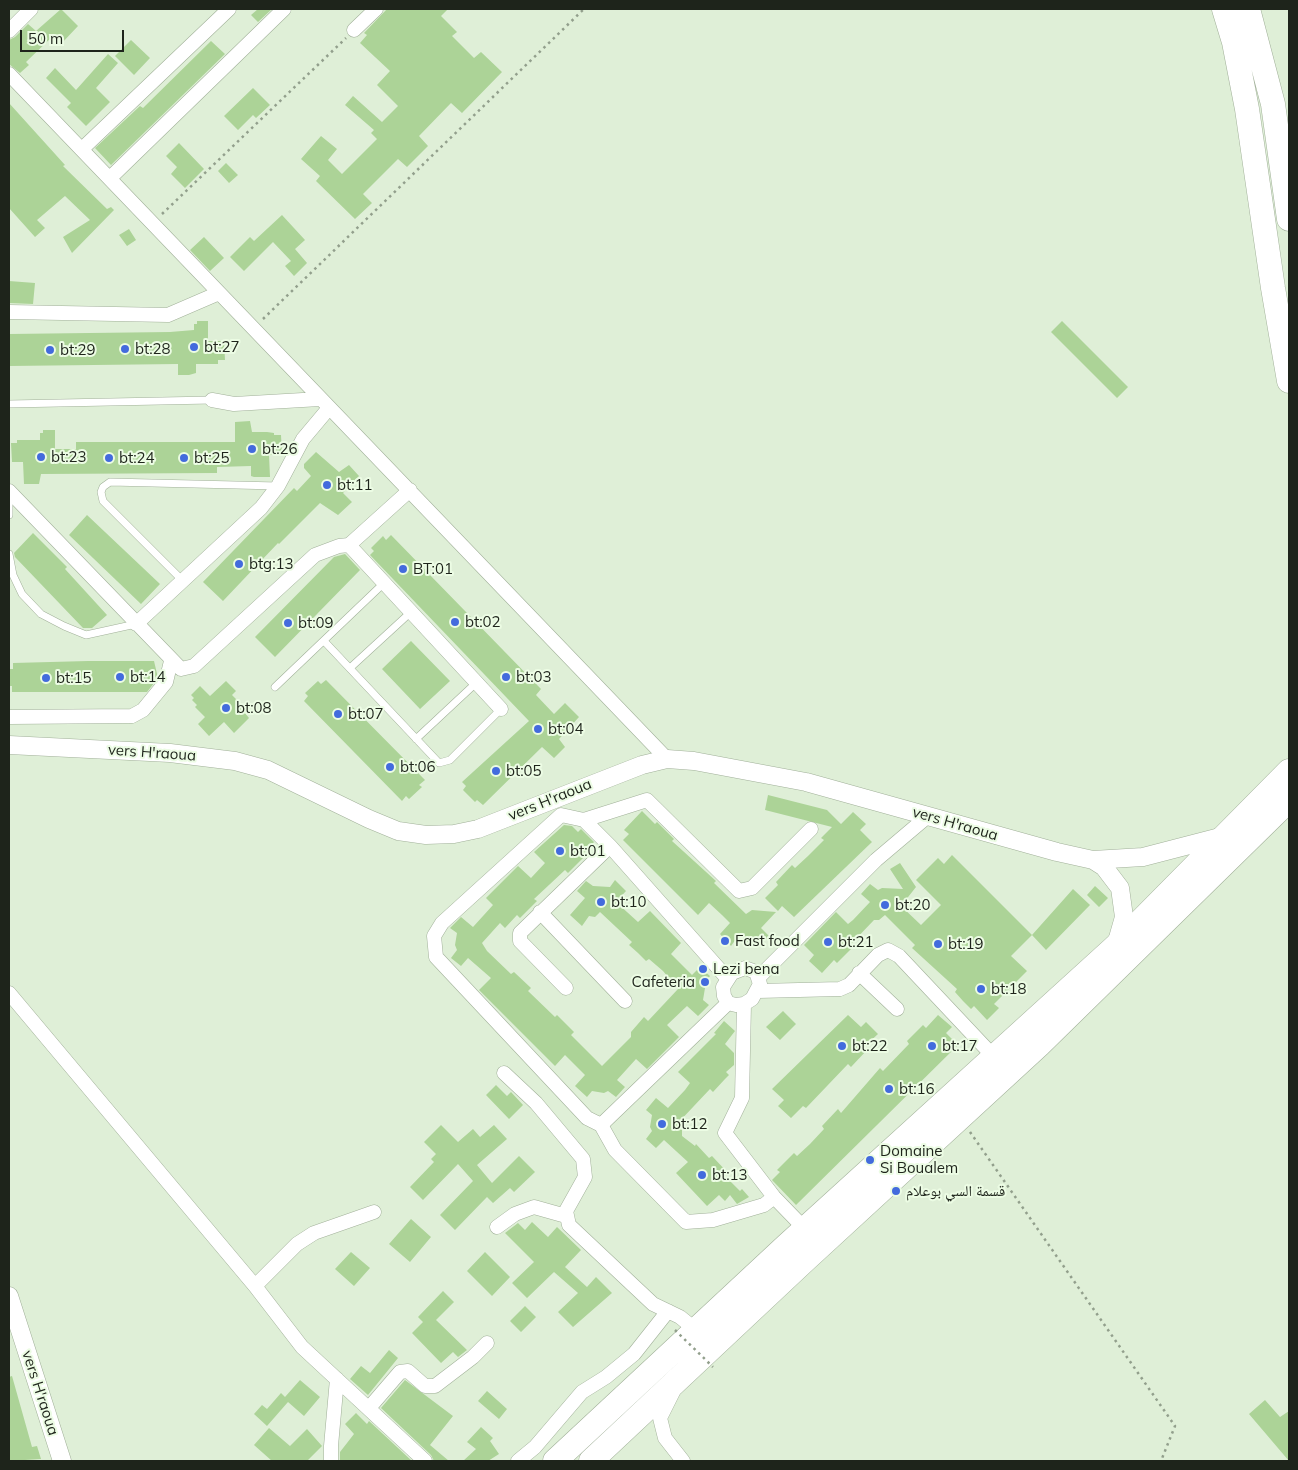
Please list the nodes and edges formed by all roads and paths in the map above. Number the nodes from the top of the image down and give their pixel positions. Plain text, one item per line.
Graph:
1 (31, 9) edge
2 (229, 9) edge
3 (284, 9) edge
4 (376, 9) edge
5 (584, 9) edge
6 (1224, 9) edge
7 (1248, 9) edge
8 (354, 30) joint
9 (9, 31) edge
10 (9, 74) edge
11 (82, 149) junction
12 (110, 178) junction
13 (1289, 219) edge
14 (153, 223) junction
15 (219, 294) junction
16 (9, 312) edge
17 (253, 329) junction
18 (1289, 381) edge
19 (212, 400) joint
20 (324, 403) junction
21 (9, 404) edge
22 (278, 486) junction
23 (410, 490) junction
24 (9, 491) edge
25 (9, 515) edge
26 (349, 545) junction
27 (9, 554) edge
28 (182, 580) junction
29 (384, 583) junction
30 (411, 612) junction
31 (136, 624) junction
32 (324, 641) junction
33 (171, 661) junction
34 (350, 668) junction
35 (476, 683) junction
36 (276, 687) dead end
37 (501, 709) joint
38 (9, 717) edge
39 (416, 739) junction
40 (9, 745) edge
41 (667, 759) junction
42 (1289, 771) edge
43 (1288, 801) edge
44 (928, 816) junction
45 (584, 820) junction
46 (811, 829) dead end
47 (1225, 836) junction
48 (610, 846) junction
49 (1093, 860) junction
50 (540, 912) junction
51 (1115, 946) junction
52 (859, 973) junction
53 (759, 977) junction
54 (727, 978) junction
55 (566, 988) dead end
56 (758, 991) junction
57 (9, 993) edge
58 (625, 1001) dead end
59 (728, 1002) junction
60 (744, 1004) junction
61 (898, 1008) dead end
62 (995, 1058) junction
63 (504, 1073) dead end
64 (959, 1117) junction
65 (601, 1125) junction
66 (774, 1197) junction
67 (374, 1212) dead end
68 (566, 1216) junction
69 (497, 1227) dead end
70 (805, 1229) junction
71 (254, 1286) junction
72 (9, 1296) edge
73 (668, 1311) junction
74 (685, 1330) junction
75 (487, 1343) dead end
76 (713, 1367) dead end
77 (337, 1379) junction
78 (677, 1382) junction
79 (369, 1408) junction
80 (62, 1461) edge
81 (331, 1461) edge
82 (425, 1461) edge
83 (518, 1461) edge
84 (555, 1461) edge
85 (591, 1461) edge
86 (683, 1461) edge
87 (1161, 1461) edge

1 - 9 street
2 - 11 street
3 - 12 street
4 - 8 street
5 - 17 path
6 - 18 highway
7 - 13 highway
8 - 14 path
10 - 11 street
11 - 12 street
12 - 14 street
14 - 15 street
15 - 16 street
15 - 17 street
17 - 20 street
19 - 20 street
19 - 21 lane
20 - 22 street
20 - 23 street
22 - 28 street
22 - 28 lane
23 - 26 street
23 - 41 street
24 - 25 lane
24 - 31 street
26 - 29 street
26 - 33 street
27 - 31 lane
28 - 31 street
29 - 30 street
29 - 32 lane
30 - 34 lane
30 - 35 street
31 - 33 street
32 - 34 lane
32 - 36 lane
33 - 38 street
34 - 39 lane
35 - 37 street
35 - 39 lane
37 - 39 lane
40 - 41 street, vers H'raoua
41 - 44 street, vers H'raoua
42 - 47 highway
43 - 64 highway
44 - 49 street, vers H'raoua
44 - 53 street
45 - 46 street
45 - 48 street
45 - 65 street
47 - 49 street
47 - 51 highway
48 - 50 street
48 - 54 street
49 - 51 street
50 - 55 street
50 - 58 street
51 - 62 highway
52 - 56 street
52 - 61 street
52 - 62 street
53 - 54 street
53 - 56 street
54 - 59 street
56 - 60 street
57 - 71 street
59 - 60 street
59 - 65 street
60 - 66 street
62 - 70 highway
63 - 68 street
64 - 78 highway
64 - 87 path
65 - 66 street
66 - 70 street
67 - 71 street
68 - 69 street
68 - 73 street
70 - 74 highway
71 - 77 street
72 - 80 street, vers H'raoua
73 - 74 street
73 - 83 street
74 - 76 path, bridge
74 - 84 highway
75 - 79 street
77 - 79 street
77 - 81 street
78 - 85 highway
78 - 86 street
79 - 82 street

